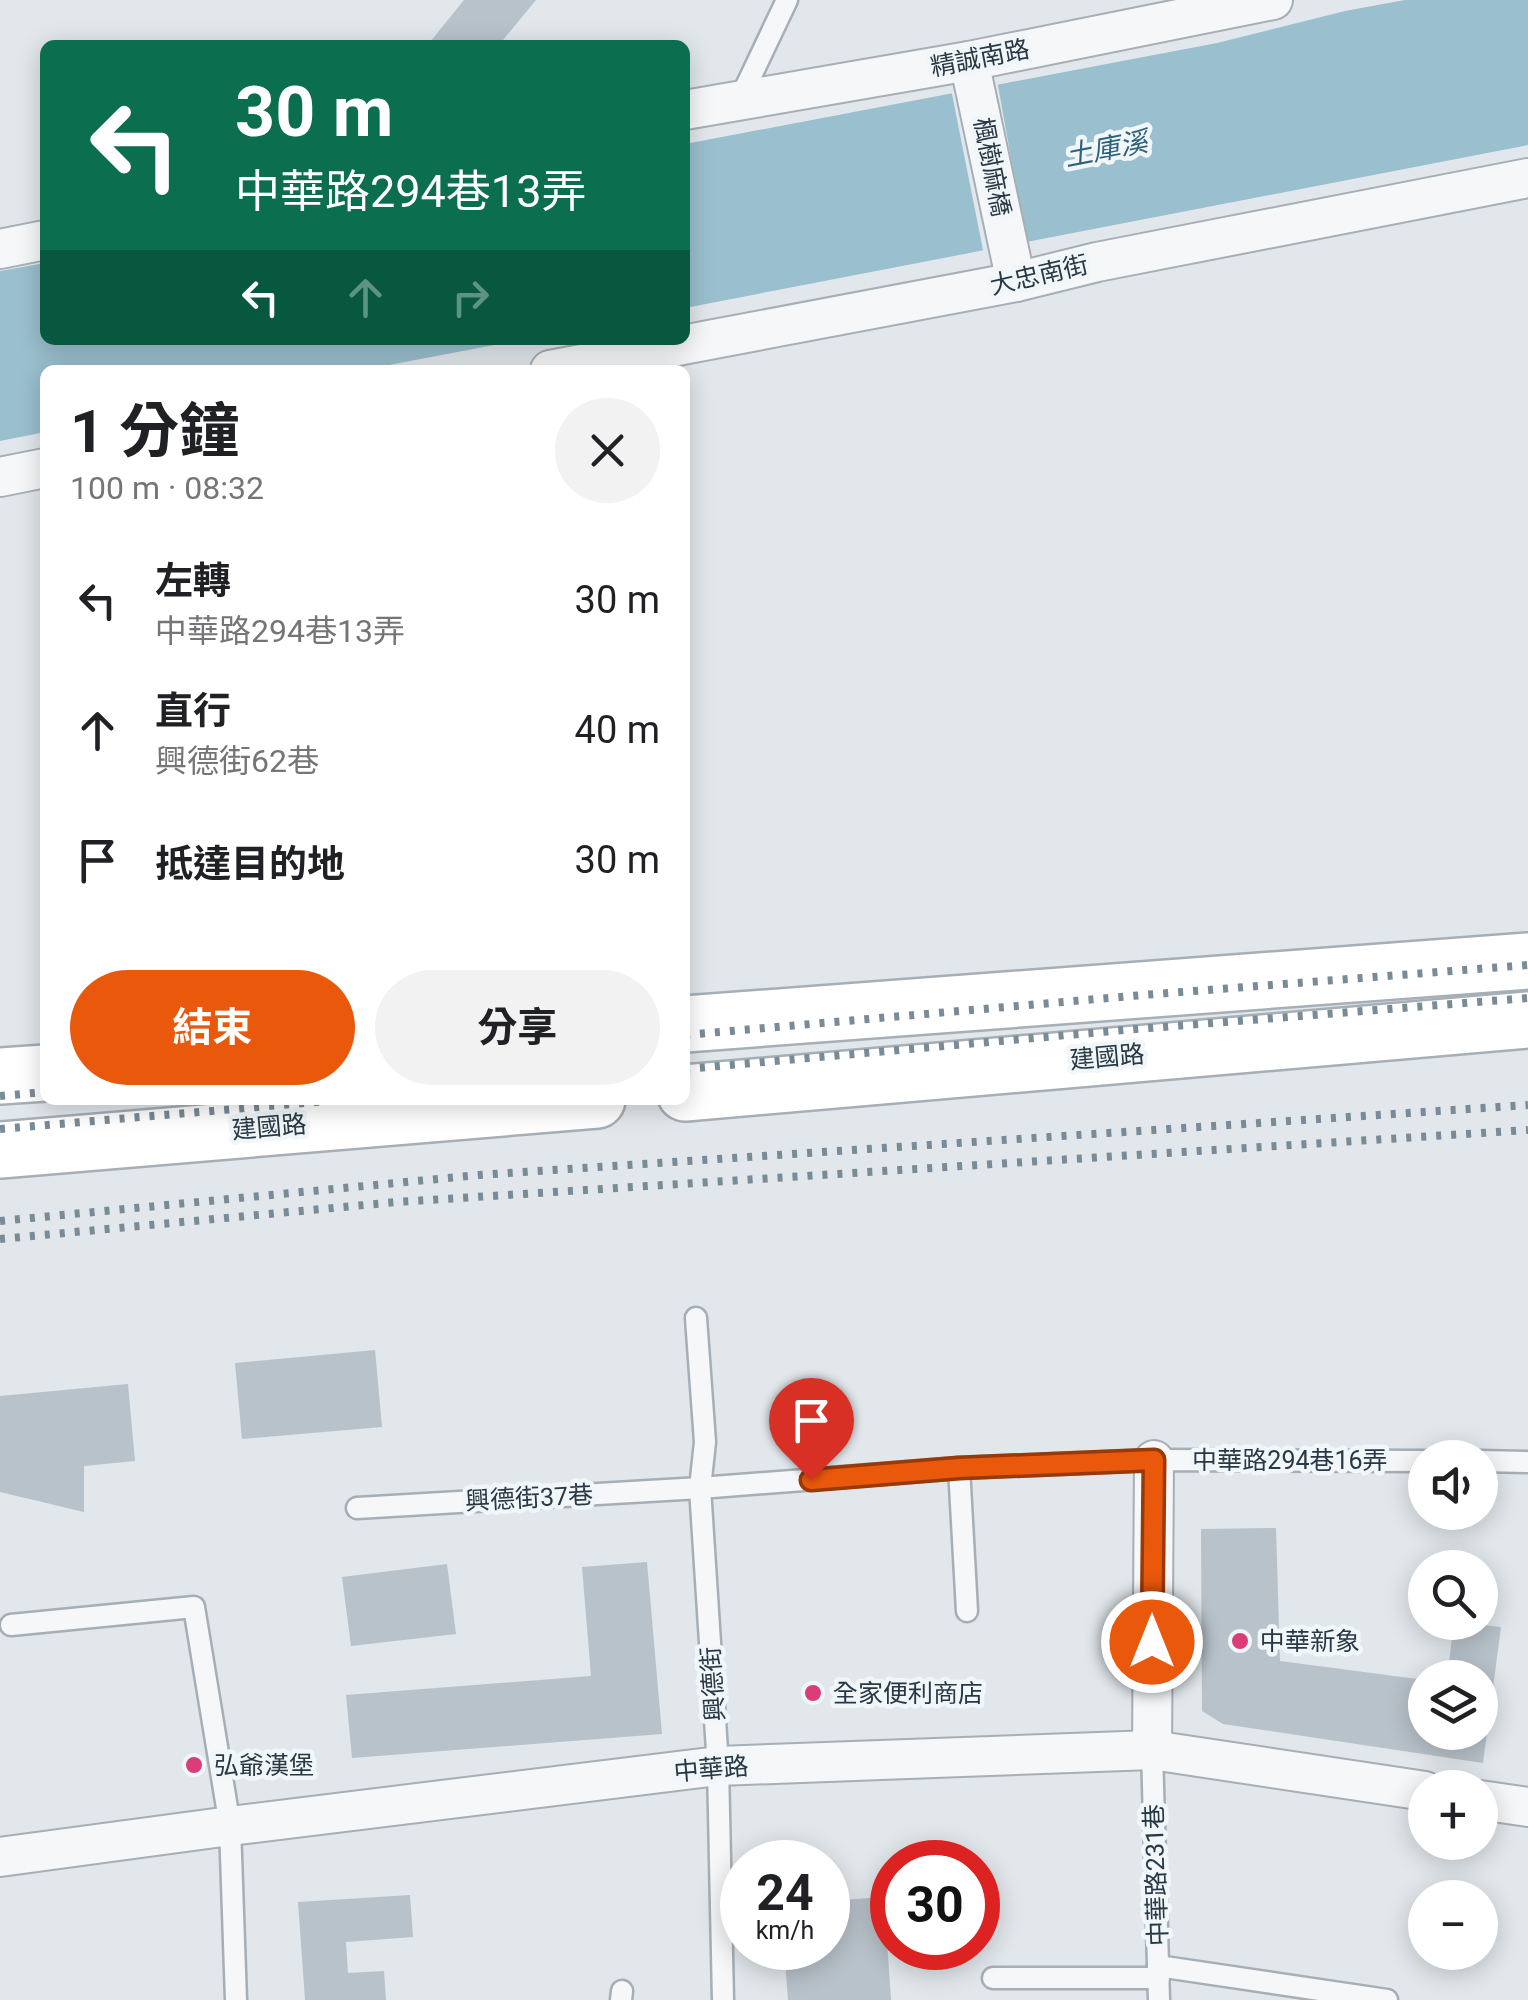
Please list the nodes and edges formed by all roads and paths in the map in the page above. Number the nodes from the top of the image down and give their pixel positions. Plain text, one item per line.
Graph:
1 (787, 0) edge
2 (1273, 0) edge
3 (972, 70) junction
4 (740, 99) junction
5 (690, 109) edge
6 (1528, 178) edge
7 (40, 241) edge
8 (0, 249) edge
9 (1013, 268) junction
10 (690, 339) edge
11 (663, 345) edge
12 (573, 365) edge
13 (40, 469) edge
14 (0, 477) edge
15 (1528, 961) edge
16 (1528, 1020) edge
17 (690, 1024) edge
18 (40, 1073) edge
19 (0, 1076) edge
20 (690, 1093) edge
21 (537, 1105) edge
22 (0, 1150) edge
23 (696, 1318) dead end
24 (1154, 1460) junction
25 (1408, 1460) edge
26 (1498, 1462) edge
27 (1528, 1462) edge
28 (959, 1468) junction
29 (700, 1488) junction
30 (357, 1508) dead end
31 (968, 1611) dead end
32 (10, 1625) dead end
33 (1152, 1750) junction
34 (718, 1766) junction
35 (1408, 1789) edge
36 (1498, 1803) edge
37 (1528, 1807) edge
38 (230, 1826) junction
39 (0, 1858) edge
40 (1159, 1972) junction
41 (993, 1978) dead end
42 (236, 2000) edge
43 (723, 2000) edge
44 (1158, 2000) edge
45 (1387, 2000) edge

1 - 4 lane
2 - 3 street, 精誠南路
3 - 4 street, 精誠南路
3 - 9 street, 楓樹麻橋
4 - 5 street, 精誠南路
6 - 9 street, 大忠南街
7 - 8 street
9 - 10 street, 大忠南街
11 - 12 street, 大忠南街
13 - 14 street
15 - 17 main road
16 - 20 main road, 建國路
18 - 19 main road
21 - 22 main road, 建國路
23 - 29 lane, 興德街
24 - 25 lane, 中華路294巷16弄
24 - 28 lane, 中華路294巷16弄
24 - 33 street
26 - 27 lane
28 - 29 lane, 興德街37巷
28 - 31 lane
29 - 30 lane, 興德街37巷
29 - 34 lane, 興德街
32 - 38 lane
33 - 34 street, 中華路
33 - 35 street, 中華路
33 - 40 lane, 中華路231巷
34 - 38 street, 中華路
34 - 43 lane, 興德街
36 - 37 street
38 - 39 street, 中華路
38 - 42 lane
40 - 41 lane
40 - 44 lane, 中華路231巷
40 - 45 lane

